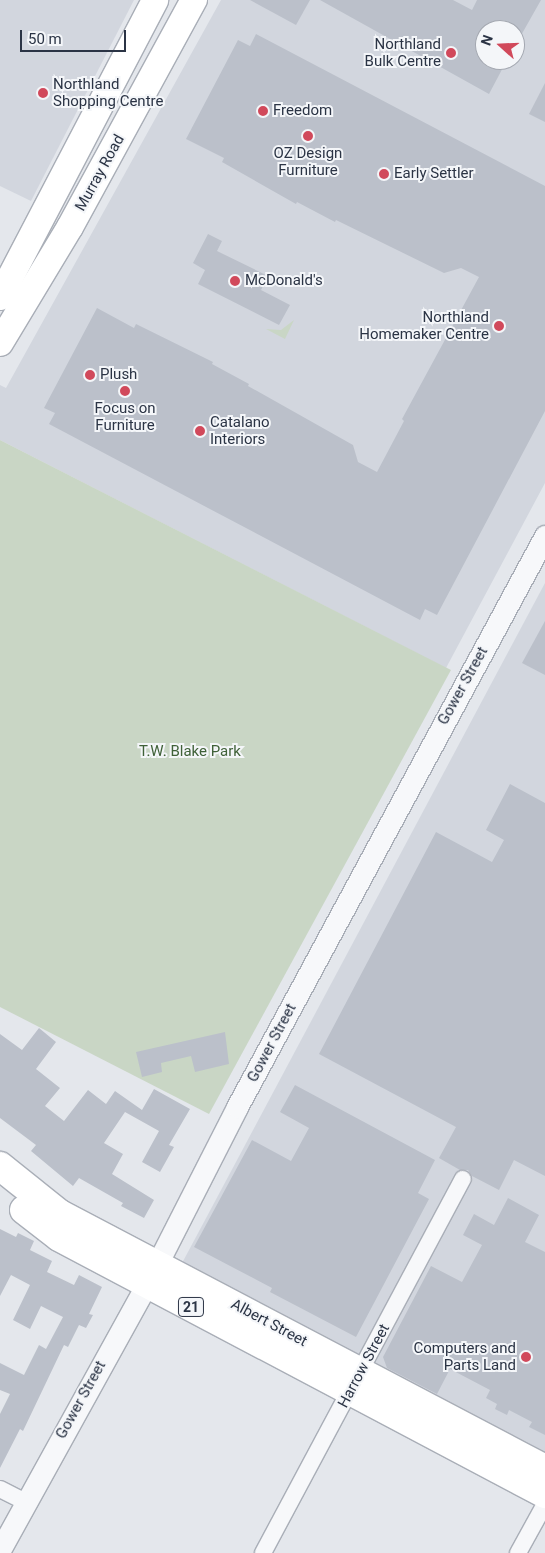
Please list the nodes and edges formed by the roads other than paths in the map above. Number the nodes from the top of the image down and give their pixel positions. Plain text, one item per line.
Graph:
1 (155, 0) edge
2 (194, 0) edge
3 (42, 212) junction
4 (70, 227) junction
5 (0, 297) edge
6 (0, 344) edge
7 (545, 536) edge
8 (1, 1175) edge
9 (463, 1179) dead end
10 (152, 1274) junction
11 (356, 1381) junction
12 (455, 1434) junction
13 (545, 1470) edge
14 (0, 1489) edge
15 (545, 1494) edge
16 (25, 1502) junction
17 (545, 1504) edge
18 (0, 1550) edge
19 (263, 1553) edge
20 (518, 1553) edge

1 - 3 main road
2 - 4 main road, Murray Road
3 - 4 main road
3 - 5 main road
4 - 6 main road, Murray Road
7 - 10 street, Gower Street
8 - 10 highway, Albert Street / 21
9 - 11 street, Harrow Street
10 - 11 highway, Albert Street / 21
10 - 16 street, Gower Street
11 - 12 highway, Albert Street / 21
11 - 19 street, Harrow Street
12 - 13 highway, Albert Street / 21
12 - 15 highway, Albert Street / 21
14 - 16 street
16 - 18 street, Gower Street
17 - 20 street

